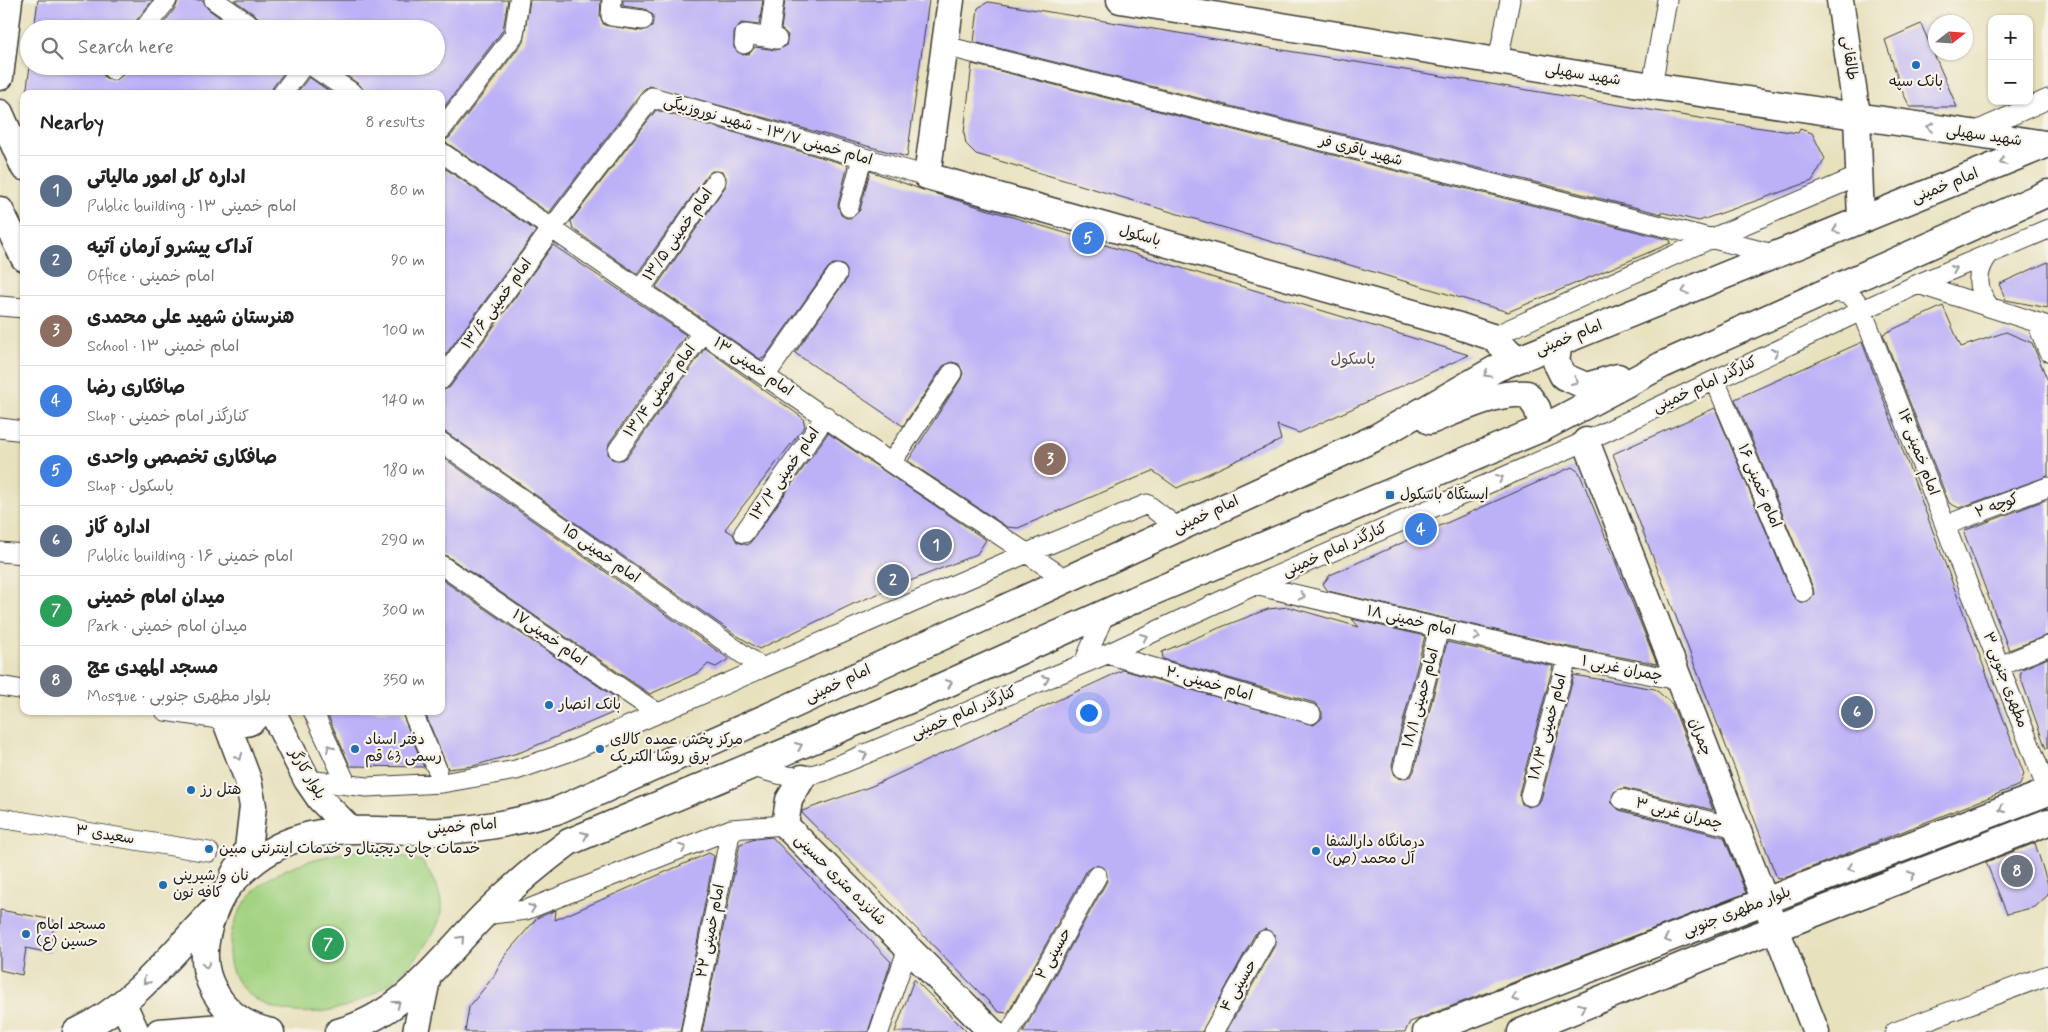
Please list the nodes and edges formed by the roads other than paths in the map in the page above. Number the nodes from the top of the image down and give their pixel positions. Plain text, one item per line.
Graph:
1 (9, 0) edge
2 (166, 0) edge
3 (214, 0) edge
4 (520, 0) edge
5 (612, 0) edge
6 (774, 0) edge
7 (951, 0) edge
8 (1121, 0) edge
9 (1510, 0) edge
10 (1667, 0) edge
11 (1840, 0) edge
12 (155, 20) edge
13 (243, 20) edge
14 (643, 20) dead end
15 (744, 44) dead end
16 (945, 46) junction
17 (1498, 61) junction
18 (296, 75) edge
19 (326, 75) edge
20 (0, 77) edge
21 (1652, 86) junction
22 (285, 90) edge
23 (348, 90) edge
24 (2048, 98) edge
25 (0, 113) edge
26 (1857, 116) junction
27 (445, 125) edge
28 (1969, 134) junction
29 (2048, 144) edge
30 (445, 155) edge
31 (20, 158) edge
32 (862, 158) junction
33 (927, 176) junction
34 (1859, 176) junction
35 (716, 181) dead end
36 (2048, 193) edge
37 (849, 207) dead end
38 (0, 210) edge
39 (1861, 220) junction
40 (552, 228) junction
41 (2048, 229) edge
42 (1710, 239) junction
43 (20, 250) edge
44 (1989, 254) junction
45 (1776, 255) junction
46 (837, 274) dead end
47 (1918, 284) junction
48 (640, 290) junction
49 (1824, 293) junction
50 (0, 306) edge
51 (1989, 306) junction
52 (20, 308) edge
53 (1862, 310) junction
54 (2043, 324) edge
55 (702, 332) junction
56 (1492, 336) junction
57 (1559, 342) junction
58 (2048, 351) edge
59 (1517, 359) junction
60 (1662, 365) junction
61 (952, 373) dead end
62 (445, 375) edge
63 (765, 376) junction
64 (1715, 380) junction
65 (826, 416) junction
66 (0, 428) edge
67 (1543, 428) junction
68 (20, 430) edge
69 (1375, 438) junction
70 (1586, 441) junction
71 (445, 445) edge
72 (618, 450) dead end
73 (891, 463) junction
74 (2048, 487) edge
75 (1946, 525) junction
76 (1178, 528) junction
77 (744, 533) dead end
78 (0, 552) edge
79 (20, 554) edge
80 (1025, 554) junction
81 (445, 568) edge
82 (1067, 580) junction
83 (1255, 585) junction
84 (1803, 592) dead end
85 (1973, 595) joint
86 (1105, 613) junction
87 (1439, 628) junction
88 (2048, 646) edge
89 (1107, 654) junction
90 (1567, 658) junction
91 (1084, 663) junction
92 (2000, 666) junction
93 (761, 667) junction
94 (1678, 680) junction
95 (0, 686) edge
96 (20, 689) edge
97 (656, 712) junction
98 (1311, 714) dead end
99 (225, 715) edge
100 (226, 715) edge
101 (257, 715) edge
102 (274, 715) edge
103 (315, 715) edge
104 (414, 715) edge
105 (751, 766) junction
106 (1402, 768) dead end
107 (437, 769) dead end
108 (802, 778) junction
109 (307, 780) junction
110 (347, 785) junction
111 (2048, 792) edge
112 (1530, 796) dead end
113 (1622, 799) dead end
114 (0, 818) edge
115 (2048, 822) edge
116 (785, 825) junction
117 (1736, 828) junction
118 (350, 829) junction
119 (731, 829) junction
120 (210, 852) dead end
121 (1097, 876) dead end
122 (228, 885) junction
123 (1803, 887) junction
124 (1765, 901) junction
125 (216, 908) junction
126 (484, 915) junction
127 (1723, 917) junction
128 (1805, 918) junction
129 (1777, 929) junction
130 (1266, 940) dead end
131 (1728, 947) junction
132 (908, 948) junction
133 (428, 975) junction
134 (2048, 975) edge
135 (123, 1004) junction
136 (259, 1029) edge
137 (1525, 1031) edge
138 (76, 1032) edge
139 (136, 1032) edge
140 (159, 1032) edge
141 (338, 1032) edge
142 (416, 1032) edge
143 (691, 1032) edge
144 (879, 1032) edge
145 (992, 1032) edge
146 (1010, 1032) edge
147 (1213, 1032) edge
148 (1426, 1032) edge
149 (1816, 1032) edge
150 (1895, 1032) edge

1 - 20 main road
2 - 12 street
3 - 13 street
4 - 27 street
5 - 14 street
6 - 15 street
7 - 16 main road
8 - 17 main road, شهید سهیلی
9 - 17 street
10 - 21 street
11 - 26 main road, طالقانی
16 - 33 main road
16 - 42 street, شهید باقری فر
17 - 21 main road, شهید سهیلی
18 - 22 street
19 - 23 street
21 - 26 main road, شهید سهیلی
24 - 28 street
25 - 31 main road
28 -> 26 main road, شهید سهیلی
26 - 34 main road, طالقانی
28 - 29 main road, شهید سهیلی
29 -> 39 main road, امام خمینی
30 - 40 street, امام خمینی ۱۳
32 - 33 street, امام خمینی ۱۳/۷ - شهید نوروزبیگی
32 - 37 street
32 - 40 street, امام خمینی ۱۳/۷ - شهید نوروزبیگی
33 - 56 main road, باسکول
34 - 39 main road, طالقانی
34 - 42 street
35 - 48 street, امام خمینی ۱۳/۵
36 - 49 main road
38 - 43 main road
39 -> 45 main road, امام خمینی
40 - 48 street, امام خمینی ۱۳
40 - 62 street, امام خمینی ۱۳/۶
41 - 44 street, کنارگذر امام خمینی
42 - 45 street, شهید باقری فر
42 - 56 street
47 -> 44 street, کنارگذر امام خمینی
44 - 51 street
45 -> 57 main road, امام خمینی
46 - 63 street
47 - 51 street
47 - 53 street, کنارگذر امام خمینی
48 - 55 street, امام خمینی ۱۳
49 - 53 street
49 - 60 main road
50 - 52 street
51 - 54 street
64 -> 53 street, کنارگذر امام خمینی
53 - 75 street, امام خمینی ۱۴
54 - 58 street
55 - 63 street, امام خمینی ۱۳
55 - 72 street, امام خمینی ۱۳/۴
56 - 59 main road, باسکول
57 - 59 main road, امام خمینی
57 -> 60 main road
59 -> 69 main road, امام خمینی
60 - 67 main road
61 - 73 street
63 - 65 street, امام خمینی ۱۳
64 - 70 street, کنارگذر امام خمینی
64 - 84 street, امام خمینی ۱۶
65 - 73 street, امام خمینی ۱۳
65 - 77 street, امام خمینی ۱۳/۲
66 - 68 street
67 - 69 main road
67 - 86 main road
69 - 76 main road, امام خمینی
83 -> 70 street, کنارگذر امام خمینی
70 - 94 main road, چمران
71 - 93 street, امام خمینی ۱۵
73 - 80 street, امام خمینی ۱۳
74 - 75 street, کوچه ۲
75 - 85 street, امام خمینی ۱۴
76 - 80 street
76 - 82 main road, امام خمینی
78 - 79 street
80 - 82 street, امام خمینی ۱۳
80 - 93 street
81 - 97 street, امام خمینی۱۷
82 - 118 main road, امام خمینی
83 -> 87 street, امام خمینی ۱۸
89 -> 83 street, کنارگذر امام خمینی
85 - 92 street, مطهری جنوبی ۳
86 - 91 street
105 -> 86 main road
87 -> 90 street, امام خمینی ۱۸
87 - 106 street, امام خمینی ۱۸/۱
88 - 92 street
89 - 91 street, کنارگذر امام خمینی
89 - 98 street, امام خمینی ۲۰
90 - 94 street, چمران غربی ۱
90 - 112 street, امام خمینی ۱۸/۳
108 -> 91 street, کنارگذر امام خمینی
92 - 111 street, مطهری جنوبی ۳
93 - 97 street
94 - 117 main road, چمران
95 - 96 street
97 - 110 street
99 -> 122 main road
100 - 101 main road
102 - 109 main road, بلوار کارگر
110 -> 103 street
104 - 107 street
105 - 108 street, کنارگذر امام خمینی
126 -> 105 main road
108 - 116 main road
109 - 110 street
109 - 118 main road, بلوار کارگر
111 -> 123 main road, بلوار مطهری جنوبی
113 - 117 street, چمران غربی ۳
114 - 120 street, سعیدی ۳
128 -> 115 main road, بلوار مطهری جنوبی
116 - 119 street, شانزده متری حسینی
116 - 132 main road, شانزده متری حسینی
117 - 124 main road, چمران
118 - 122 main road, امام خمینی
126 -> 119 street, شانزده متری حسینی
119 - 143 street, امام خمینی ۲۲
121 - 146 street, حسینی ۲
122 - 125 main road
123 - 124 main road, بلوار مطهری جنوبی
123 - 128 main road
124 - 127 main road, بلوار مطهری جنوبی
124 - 129 main road, چمران
125 -> 135 main road
125 -> 136 main road
133 -> 126 main road
127 - 131 main road
127 -> 148 main road, بلوار مطهری جنوبی
128 - 129 main road, بلوار مطهری جنوبی
129 - 131 main road, بلوار مطهری جنوبی
129 - 149 main road, چمران
130 - 147 street, حسینی ۴
137 -> 131 main road, بلوار مطهری جنوبی
132 - 144 street
132 - 145 main road, شانزده متری حسینی
141 -> 133 main road
133 - 142 main road
134 - 150 street
135 - 138 main road
135 - 139 main road
136 - 140 main road

